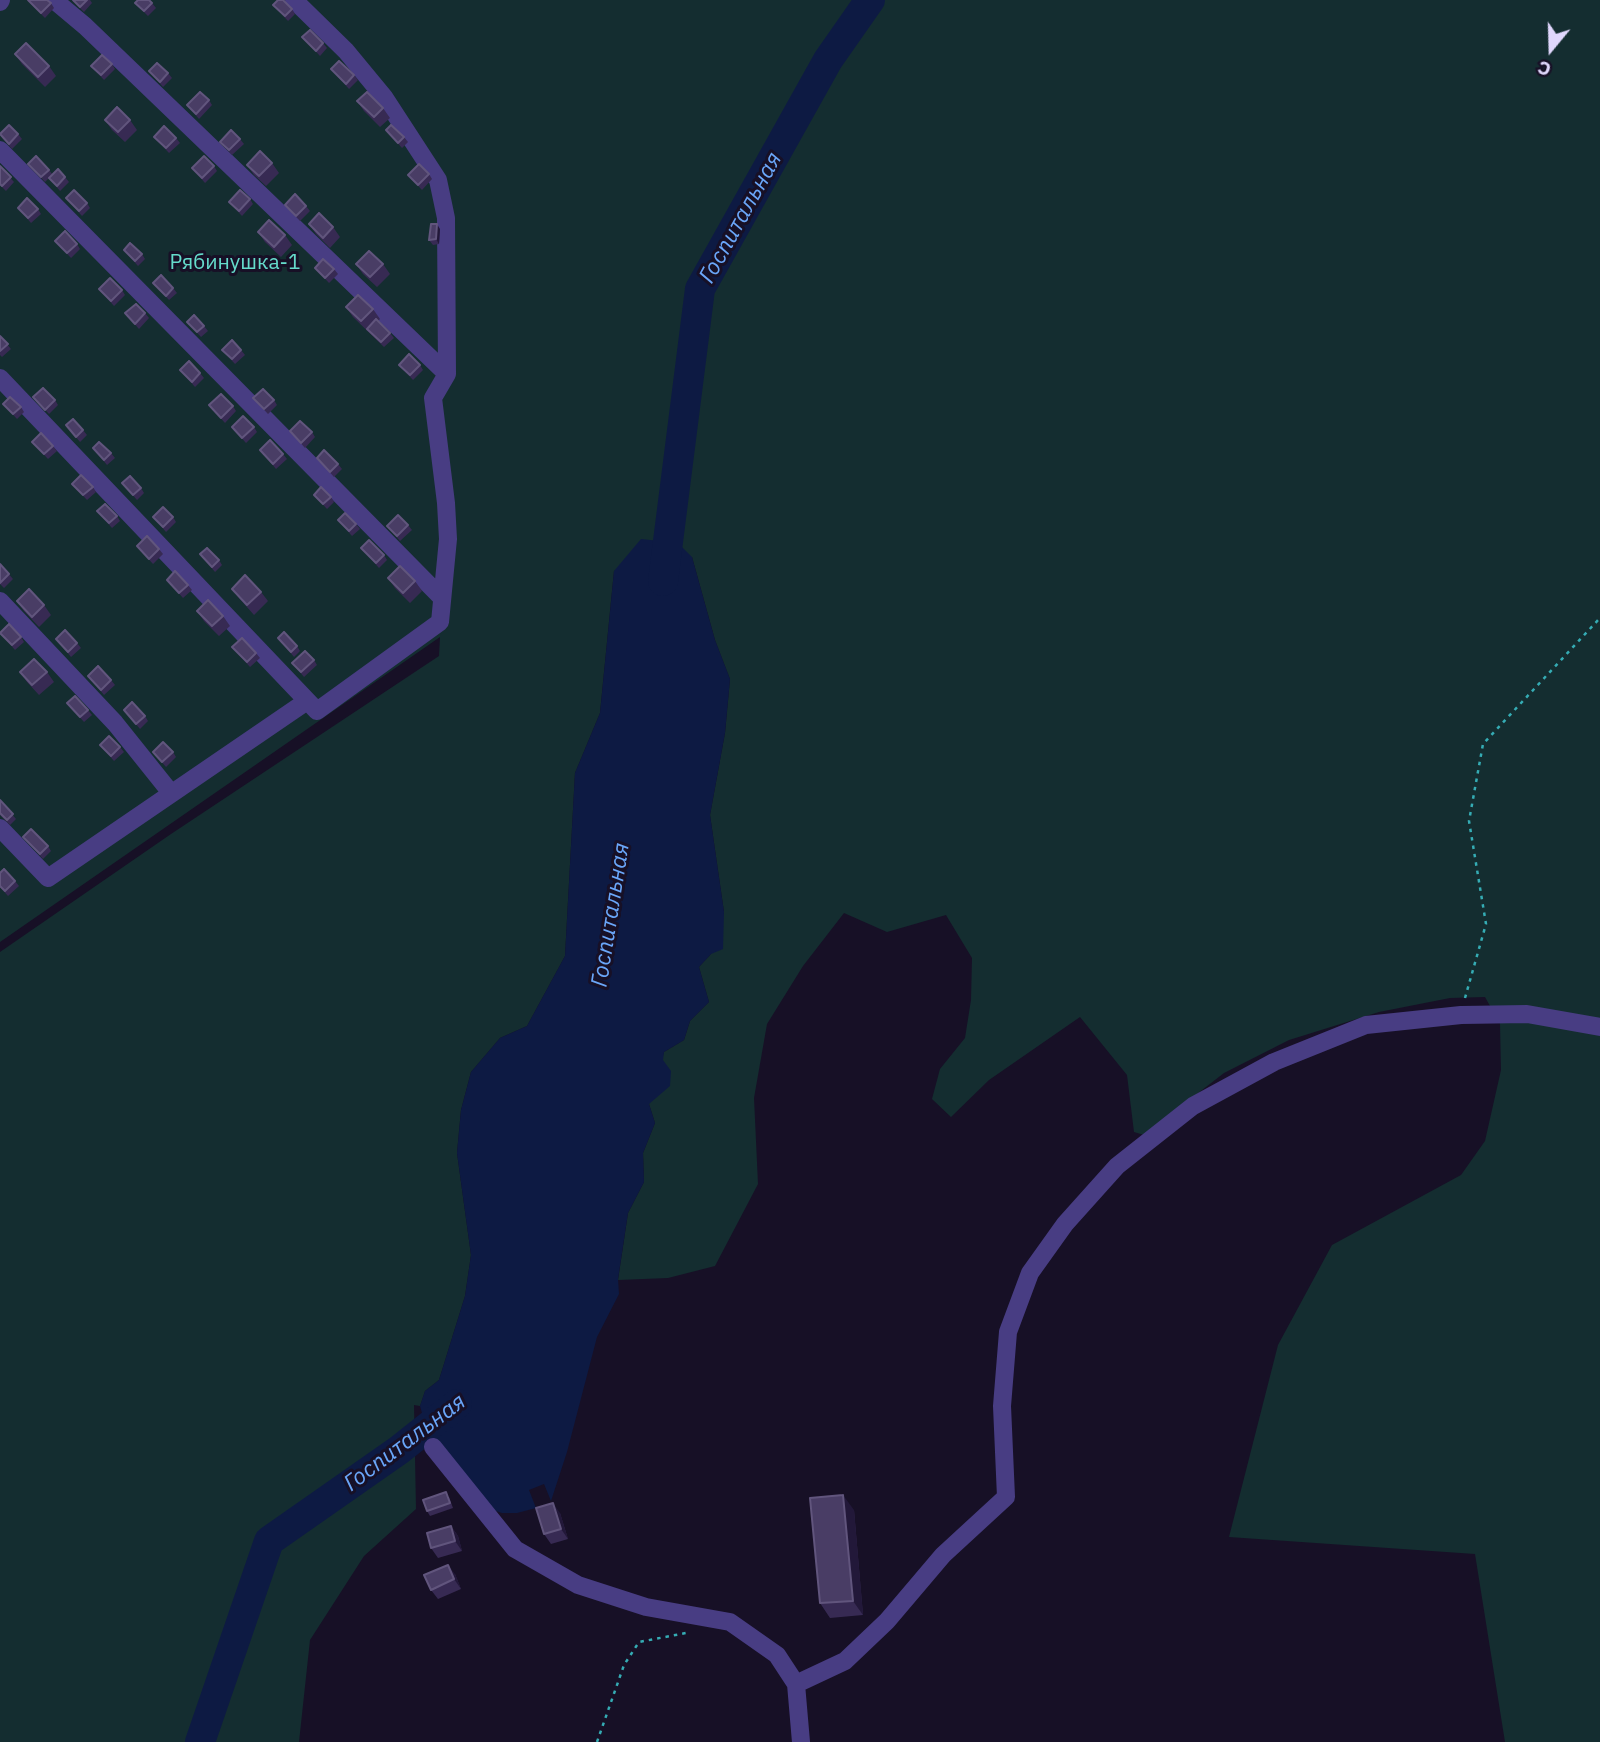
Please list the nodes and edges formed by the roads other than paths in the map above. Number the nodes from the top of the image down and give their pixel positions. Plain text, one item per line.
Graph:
1 (54, 0) edge
2 (295, 0) edge
3 (0, 150) edge
4 (447, 374) junction
5 (0, 378) edge
6 (441, 597) junction
7 (0, 601) edge
8 (307, 701) junction
9 (171, 793) junction
10 (0, 828) edge
11 (1600, 1027) edge
12 (433, 1447) dead end
13 (796, 1684) junction
14 (802, 1742) edge

1 - 4 street
2 - 4 street
3 - 6 street
4 - 6 street
5 - 8 street
6 - 8 street
7 - 9 street
8 - 9 street
9 - 10 street
11 - 13 street
12 - 13 street
13 - 14 street

